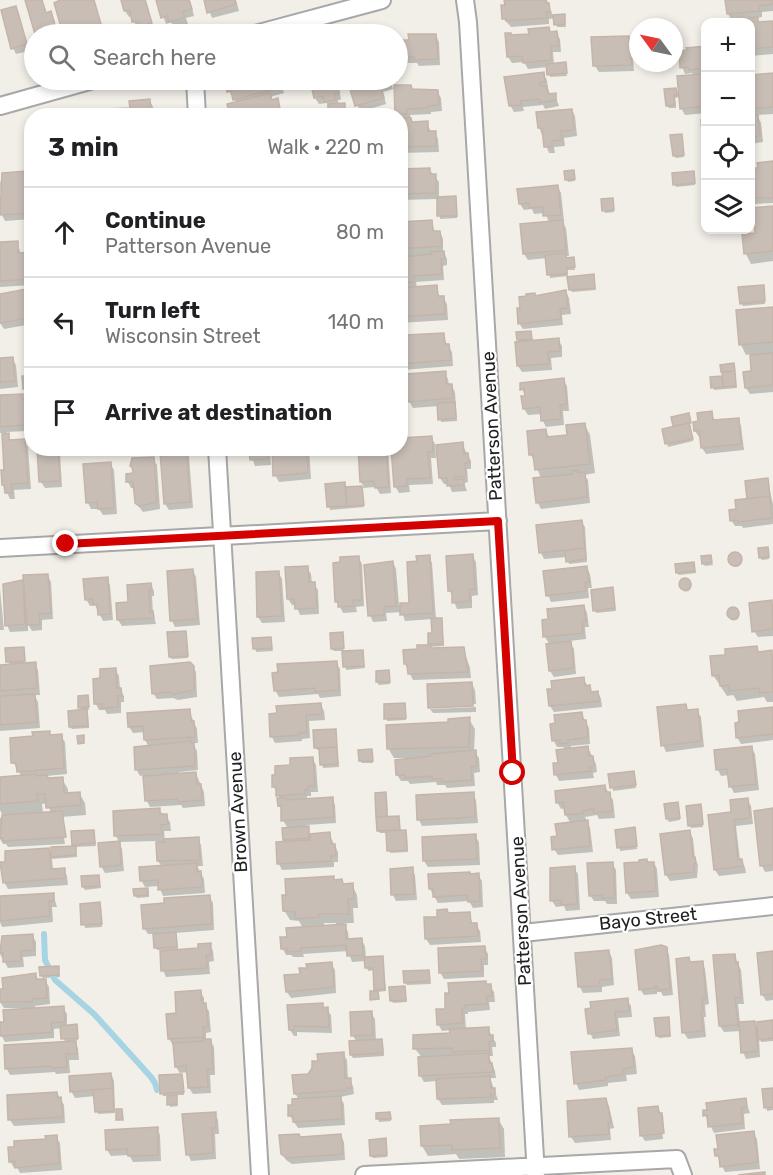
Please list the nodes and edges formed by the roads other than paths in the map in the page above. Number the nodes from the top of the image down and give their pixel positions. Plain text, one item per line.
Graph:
1 (382, 0) edge
2 (465, 0) edge
3 (292, 24) edge
4 (57, 90) edge
5 (196, 90) edge
6 (0, 106) edge
7 (197, 108) edge
8 (217, 456) edge
9 (498, 521) junction
10 (222, 535) junction
11 (0, 548) edge
12 (773, 906) edge
13 (523, 933) junction
14 (536, 1171) edge
15 (260, 1175) edge
16 (364, 1175) edge
17 (683, 1175) edge

1 - 3 street
2 - 9 street, Patterson Avenue
4 - 6 street
5 - 7 street
8 - 10 street, Brown Avenue
9 - 10 street
9 - 13 street, Patterson Avenue
10 - 11 street
10 - 15 street, Brown Avenue
12 - 13 street, Bayo Street
13 - 14 street, Patterson Avenue
14 - 16 street
14 - 17 street

